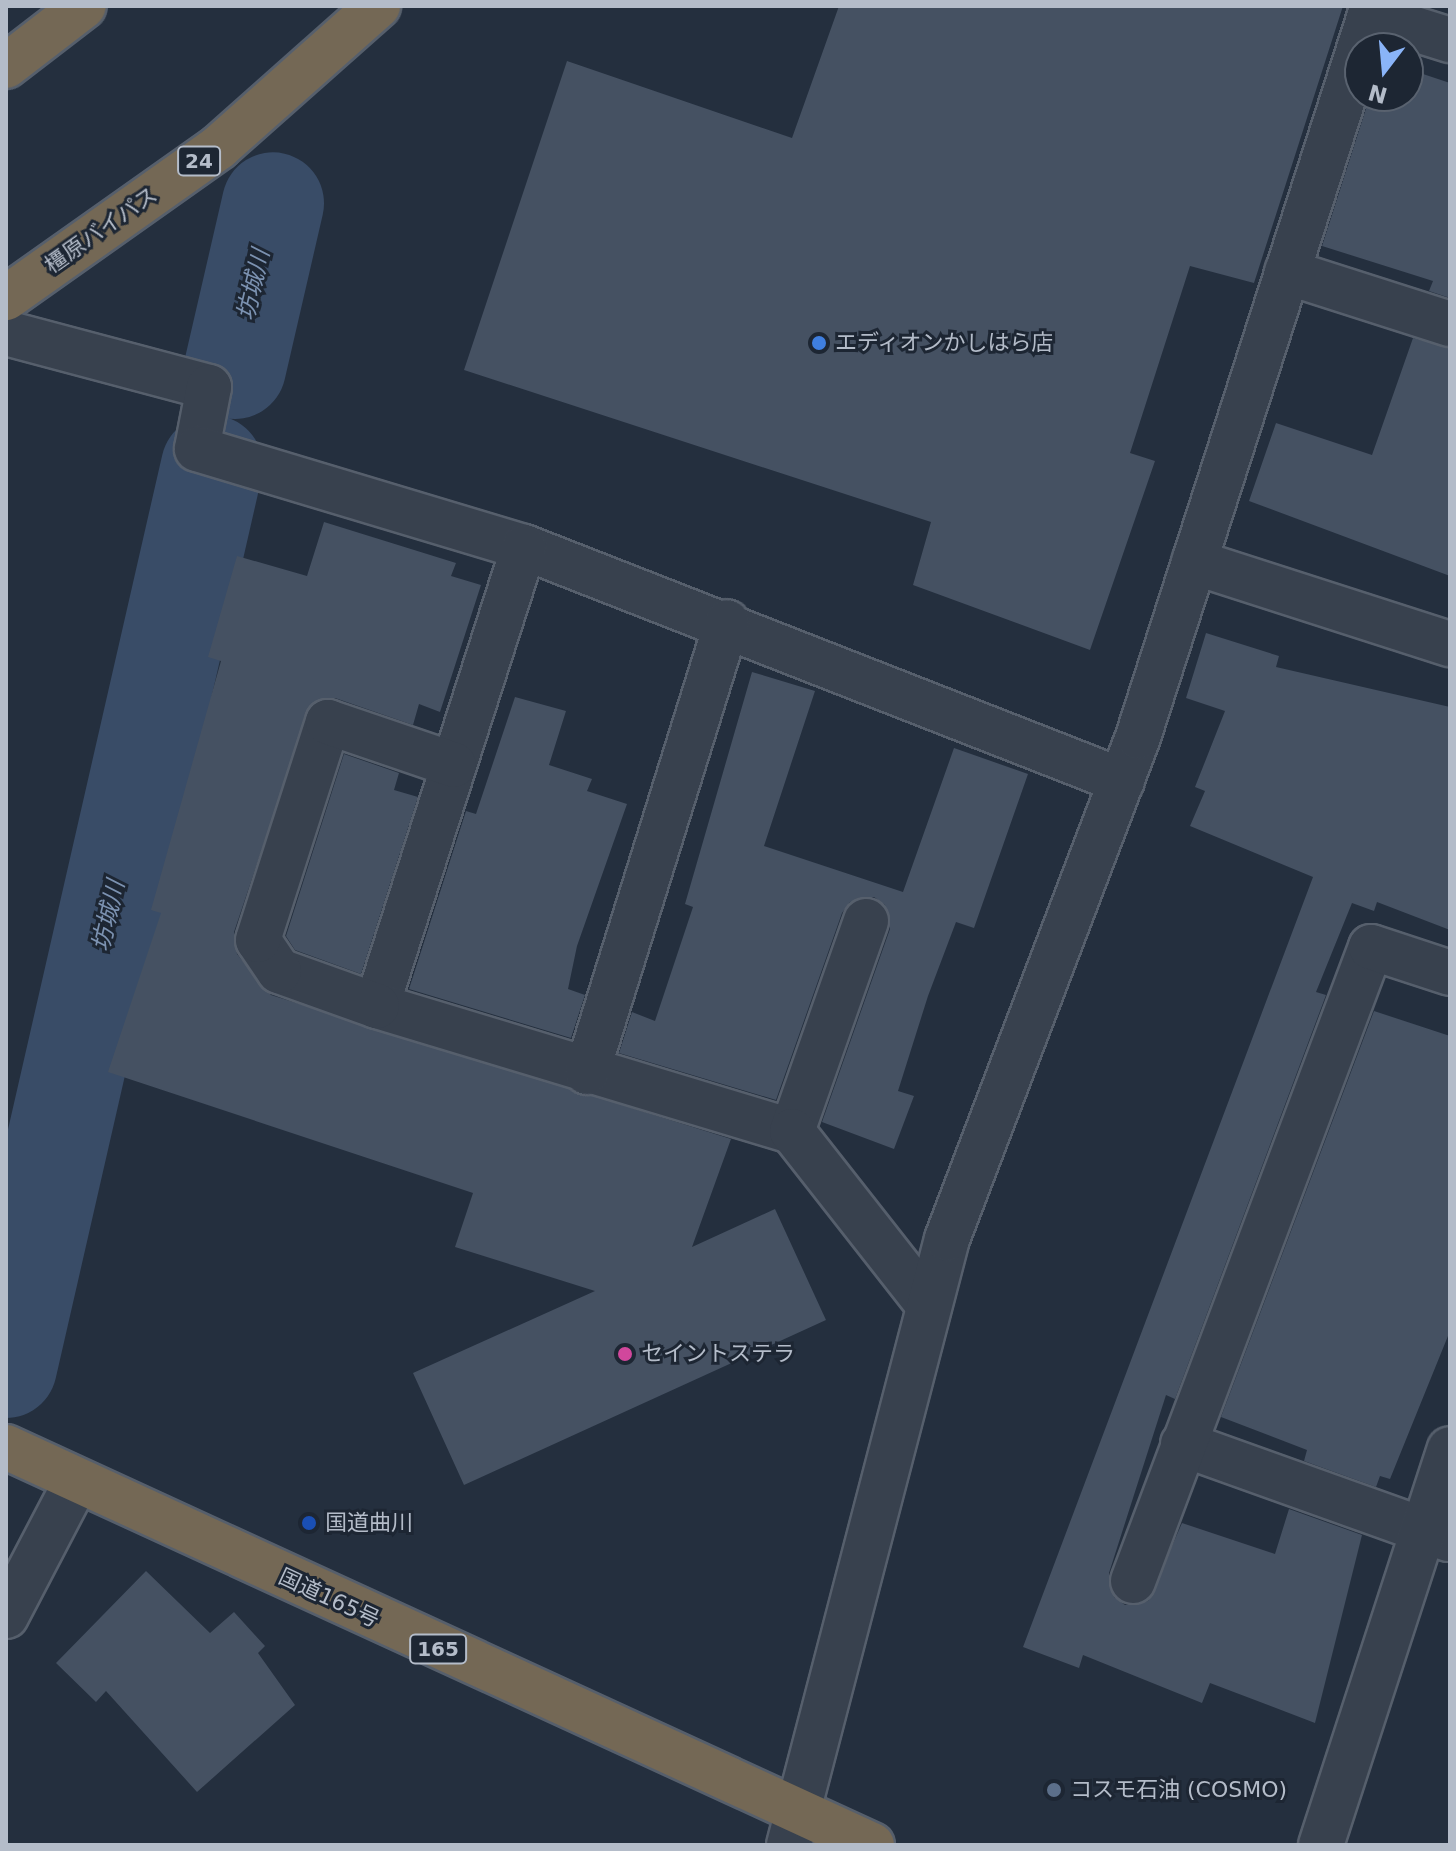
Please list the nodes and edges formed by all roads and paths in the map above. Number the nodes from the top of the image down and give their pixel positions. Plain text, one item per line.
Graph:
1 (84, 6) edge
2 (378, 6) edge
3 (1371, 10) edge
4 (1450, 40) edge
5 (6, 66) edge
6 (1287, 272) junction
7 (6, 298) edge
8 (1450, 324) edge
9 (6, 333) edge
10 (524, 547) junction
11 (1194, 562) junction
12 (727, 622) junction
13 (1450, 644) edge
14 (454, 765) junction
15 (1122, 781) junction
16 (866, 921) dead end
17 (1450, 973) edge
18 (377, 1006) junction
19 (587, 1072) junction
20 (792, 1131) junction
21 (929, 1306) junction
22 (1183, 1444) junction
23 (6, 1447) edge
24 (1450, 1449) edge
25 (77, 1480) junction
26 (1436, 1535) edge
27 (1133, 1581) dead end
28 (6, 1616) edge
29 (794, 1828) edge
30 (872, 1845) edge
31 (1321, 1845) edge

1 - 5 highway
2 - 7 highway, 橿原バイパス / 24
3 - 4 street
3 - 6 street
6 - 8 street
6 - 11 street
9 - 10 street
10 - 12 street
10 - 14 street
11 - 13 street
11 - 15 street
12 - 15 street
12 - 19 street
14 - 18 street
14 - 18 street
15 - 21 street
16 - 20 street
17 - 22 street
18 - 19 street
19 - 20 street
20 - 21 street
21 - 29 street
22 - 26 street
22 - 27 street
23 - 25 highway, 国道165号 / 165
24 - 26 street
25 - 28 street
25 - 29 highway, 国道165号 / 165
26 - 31 street
29 - 30 highway, 国道165号 / 165

